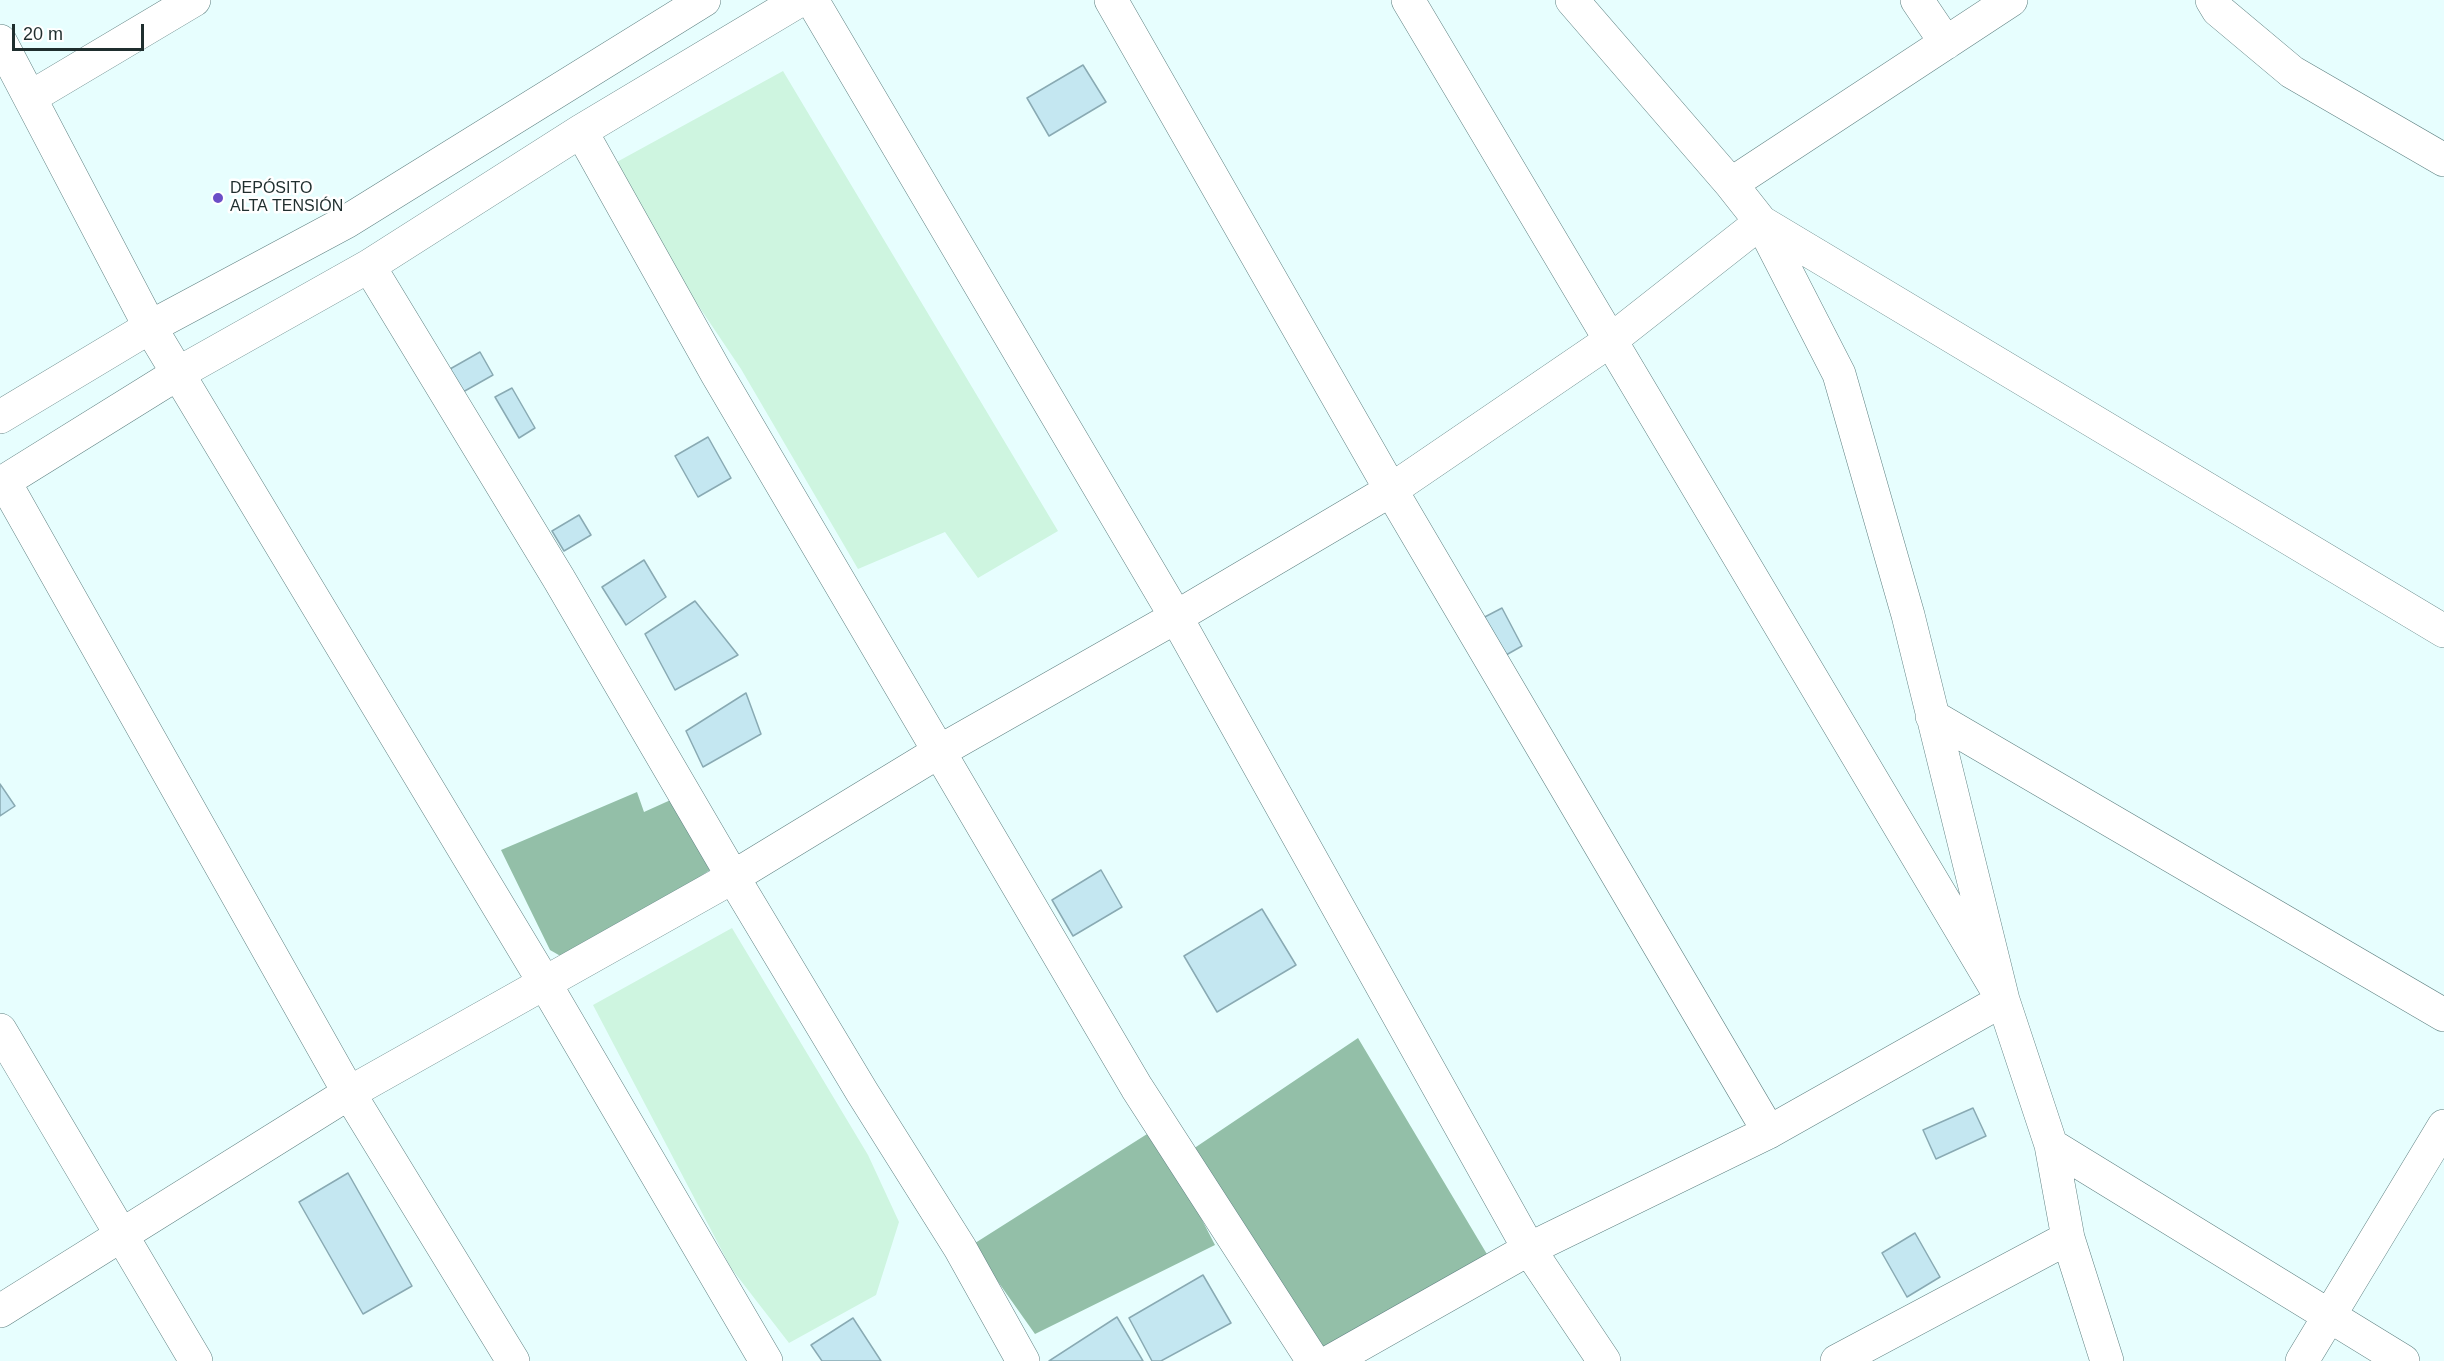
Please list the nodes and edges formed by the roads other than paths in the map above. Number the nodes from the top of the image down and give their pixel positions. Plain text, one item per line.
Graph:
1 (194, 0) edge
2 (704, 0) edge
3 (800, 0) edge
4 (812, 0) edge
5 (1111, 0) edge
6 (1408, 0) edge
7 (1572, 0) edge
8 (1917, 0) edge
9 (2011, 0) edge
10 (2212, 0) edge
11 (0, 40) edge
12 (1946, 43) junction
13 (31, 97) junction
14 (581, 131) junction
15 (2444, 160) edge
16 (1731, 184) junction
17 (1761, 222) junction
18 (369, 266) junction
19 (150, 327) junction
20 (1611, 340) junction
21 (177, 374) junction
22 (0, 417) edge
23 (2, 482) edge
24 (1391, 490) junction
25 (1176, 617) junction
26 (2444, 631) edge
27 (1932, 716) junction
28 (940, 751) junction
29 (732, 877) junction
30 (544, 982) junction
31 (2003, 1000) junction
32 (2444, 1015) edge
33 (0, 1030) edge
34 (349, 1093) junction
35 (2444, 1126) edge
36 (1769, 1132) junction
37 (2052, 1144) junction
38 (121, 1236) junction
39 (2068, 1238) junction
40 (1530, 1249) junction
41 (0, 1311) edge
42 (2330, 1315) junction
43 (196, 1361) edge
44 (513, 1361) edge
45 (766, 1361) edge
46 (1023, 1361) edge
47 (1313, 1361) edge
48 (1331, 1361) edge
49 (1604, 1361) edge
50 (1837, 1361) edge
51 (2107, 1361) edge
52 (2302, 1361) edge
53 (2403, 1361) edge

1 - 13 street
2 - 19 street
3 - 14 street
4 - 25 street
5 - 24 street
6 - 20 street
7 - 16 street
8 - 12 street
9 - 12 street
10 - 15 street
11 - 13 street
12 - 16 street
13 - 19 street
14 - 18 street
14 - 28 street
16 - 17 street
17 - 20 street
17 - 26 street
17 - 27 street
18 - 21 street
18 - 29 street
19 - 21 street
19 - 22 street
20 - 24 street
20 - 31 street
21 - 23 street
21 - 30 street
23 - 34 street
24 - 25 street
24 - 36 street
25 - 28 street
25 - 40 street
27 - 31 street
27 - 32 street
28 - 29 street
28 - 47 street
29 - 30 street
29 - 46 street
30 - 34 street
30 - 45 street
31 - 36 street
31 - 37 street
33 - 38 street
34 - 38 street
34 - 44 street
35 - 42 street
36 - 40 street
37 - 39 street
37 - 42 street
38 - 41 street
38 - 43 street
39 - 50 street
39 - 51 street
40 - 48 street
40 - 49 street
42 - 52 street
42 - 53 street

